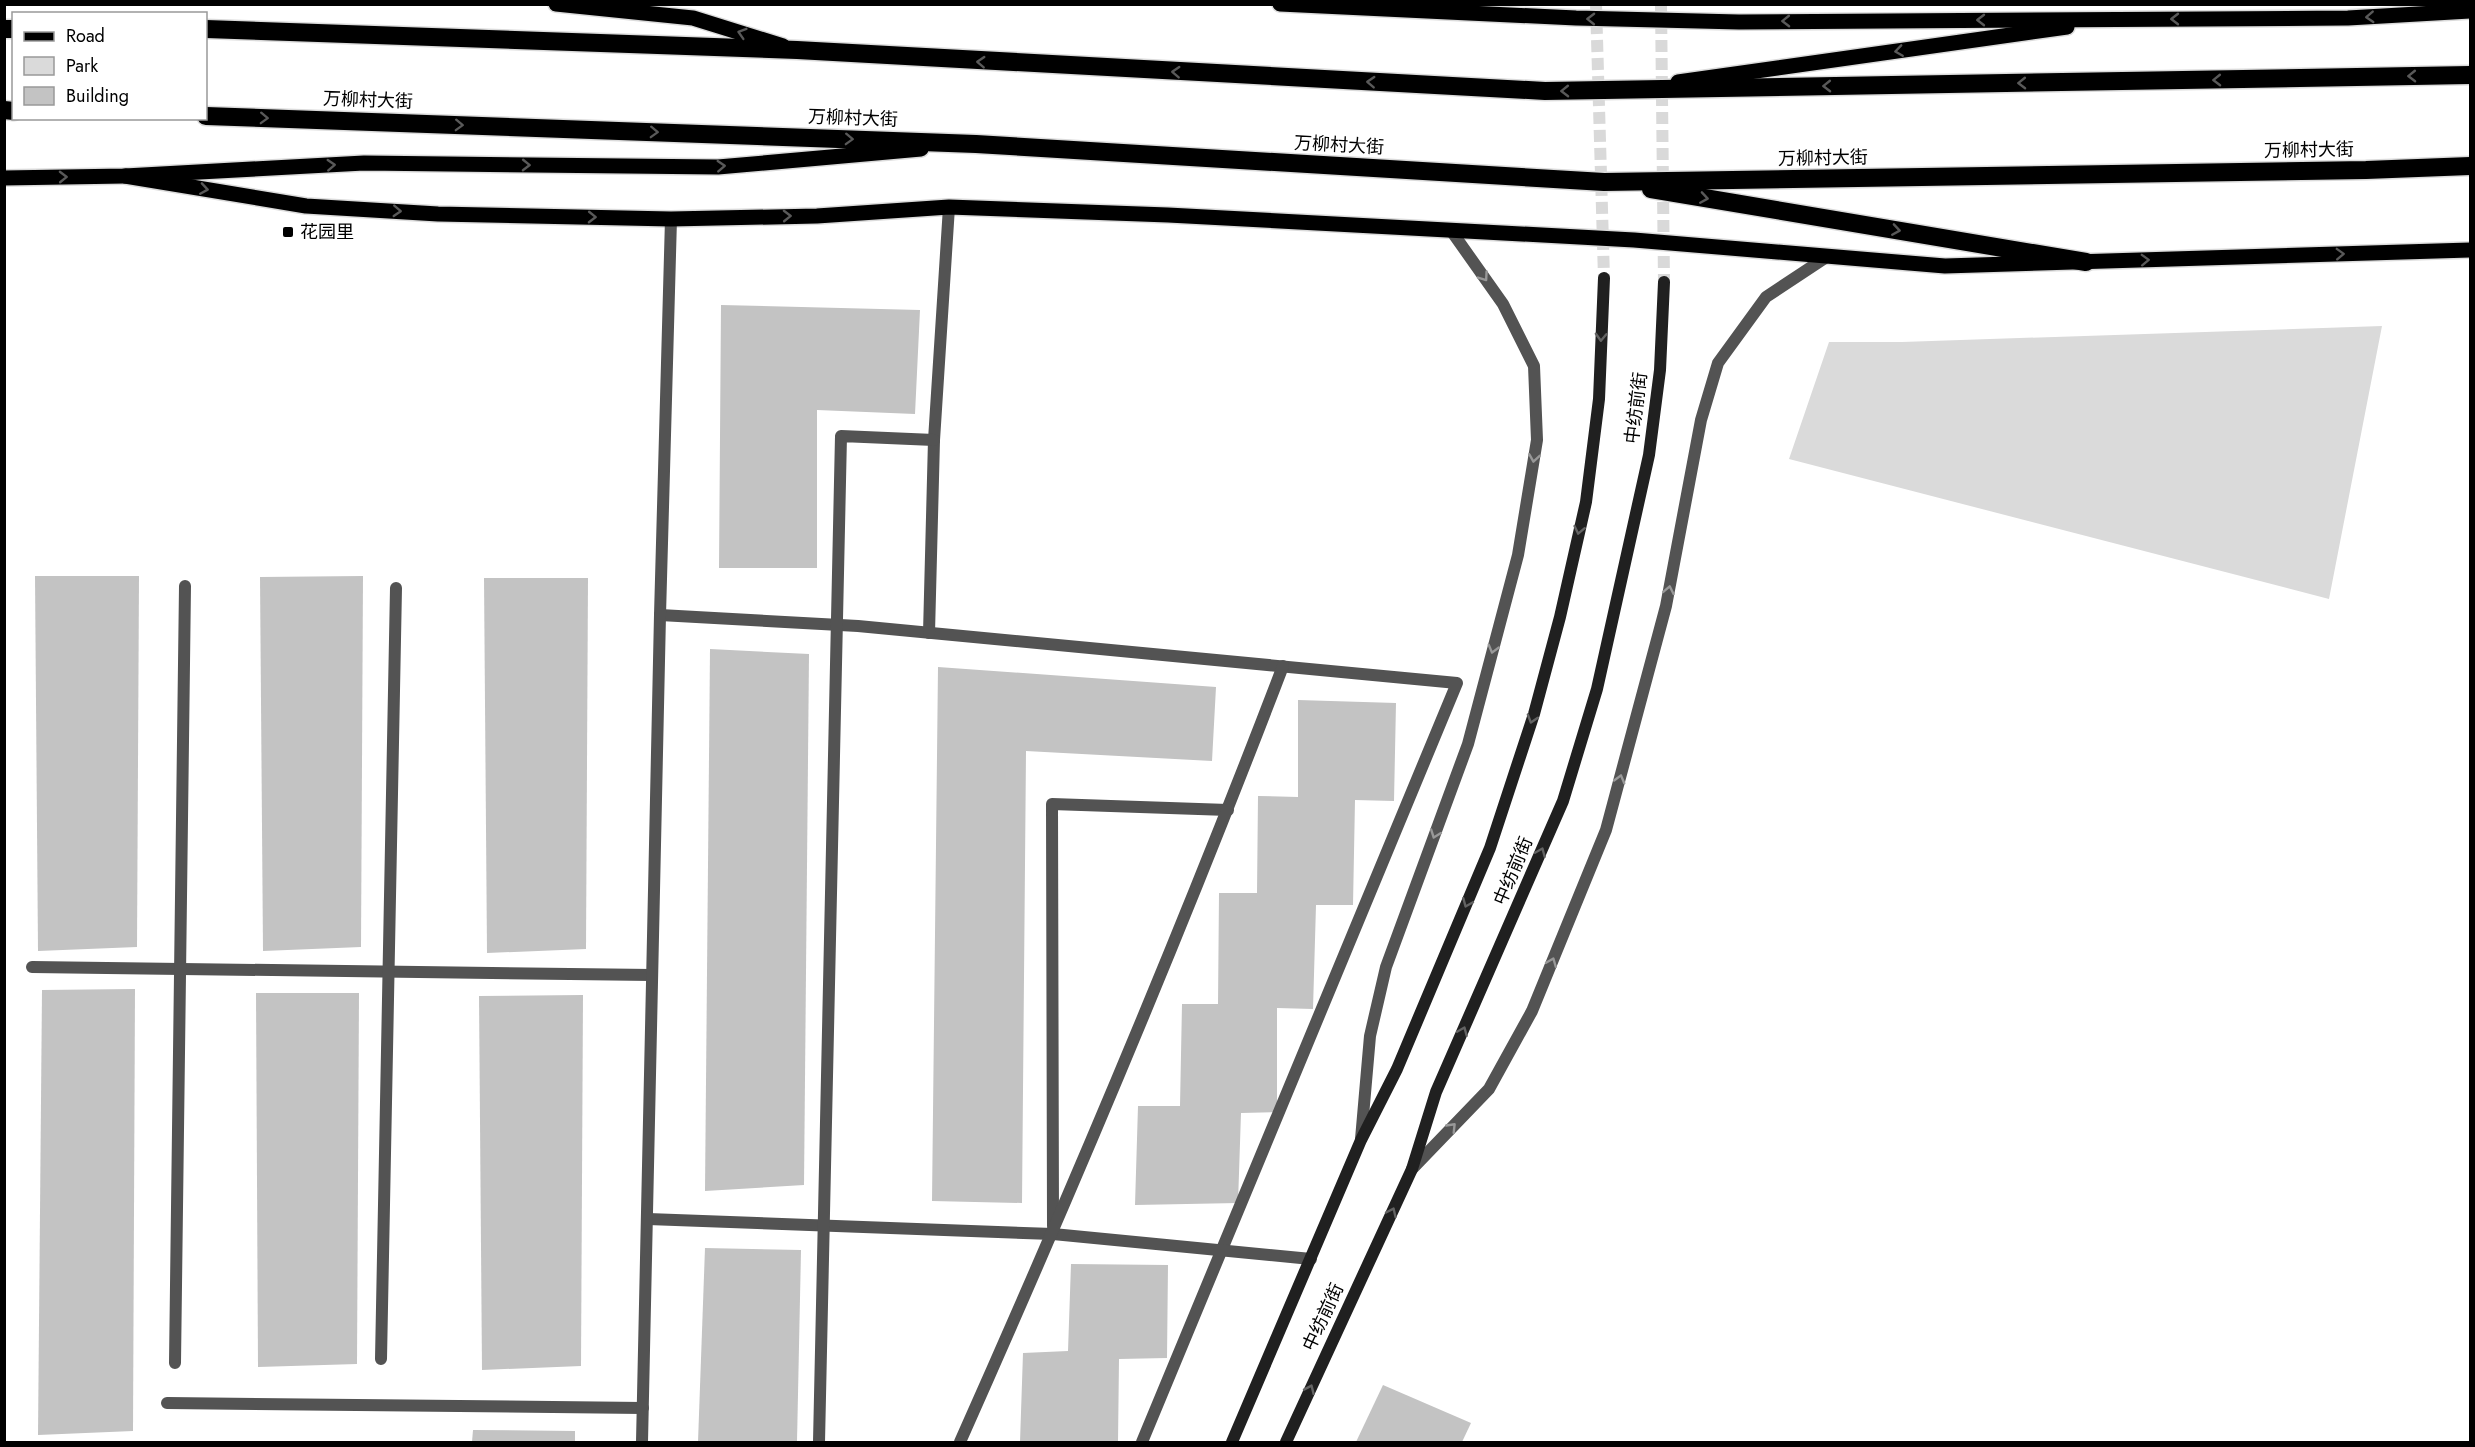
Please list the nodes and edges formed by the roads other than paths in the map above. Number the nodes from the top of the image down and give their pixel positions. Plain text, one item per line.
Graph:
1 (556, 4) edge
2 (1280, 4) edge
3 (2470, 11) edge
4 (2124, 19) junction
5 (207, 29) edge
6 (798, 50) junction
7 (2470, 75) edge
8 (1624, 90) junction
9 (207, 116) edge
10 (976, 144) junction
11 (2470, 166) edge
12 (125, 176) junction
13 (4, 178) edge
14 (1604, 182) junction
15 (949, 207) junction
16 (671, 219) junction
17 (1450, 229) junction
18 (2470, 250) edge
19 (1828, 256) junction
20 (2086, 262) junction
21 (1604, 278) tunnel mouth
22 (1664, 282) tunnel mouth
23 (934, 440) junction
24 (185, 586) dead end
25 (396, 588) dead end
26 (660, 615) junction
27 (837, 625) junction
28 (929, 633) junction
29 (1283, 666) junction
30 (1228, 810) junction
31 (32, 967) dead end
32 (180, 969) junction
33 (388, 971) junction
34 (652, 975) junction
35 (1361, 1140) junction
36 (1412, 1169) junction
37 (648, 1220) junction
38 (824, 1225) junction
39 (1053, 1234) junction
40 (1222, 1250) junction
41 (1311, 1259) junction
42 (381, 1359) dead end
43 (175, 1363) dead end
44 (167, 1403) dead end
45 (643, 1408) junction
46 (642, 1443) edge
47 (819, 1443) edge
48 (960, 1443) edge
49 (1142, 1443) edge
50 (1232, 1443) edge
51 (1286, 1443) edge

6 -> 1 main road
4 -> 2 main road
3 -> 4 main road
4 -> 8 main road
5 - 6 highway
8 -> 6 highway
7 -> 8 highway
9 -> 10 highway, 万柳村大街
12 -> 10 main road
10 - 14 highway, 万柳村大街
11 - 14 highway, 万柳村大街
13 -> 12 main road
12 -> 16 main road
14 -> 20 highway
16 -> 15 main road
15 - 17 main road
15 - 23 street
16 - 26 street
17 - 19 main road
17 -> 35 street
20 -> 18 main road
19 - 20 main road
36 -> 19 street
21 -> 35 street
36 -> 22 street, 中纺前街
23 - 27 street
23 - 28 street
24 - 32 street
25 - 33 street
26 - 27 street
26 - 34 street
27 - 28 street
27 - 38 street
28 - 29 street
29 - 30 street
29 - 40 street
30 - 39 street
30 - 39 street
31 - 32 street
32 - 33 street
32 - 43 street
33 - 34 street
33 - 42 street
34 - 37 street
35 - 41 street
51 -> 36 street, 中纺前街
37 - 38 street
37 - 45 street
38 - 39 street
38 - 47 street
39 - 40 street
39 - 48 street
40 - 41 street
40 - 49 street
41 - 50 street
44 - 45 street
45 - 46 street

